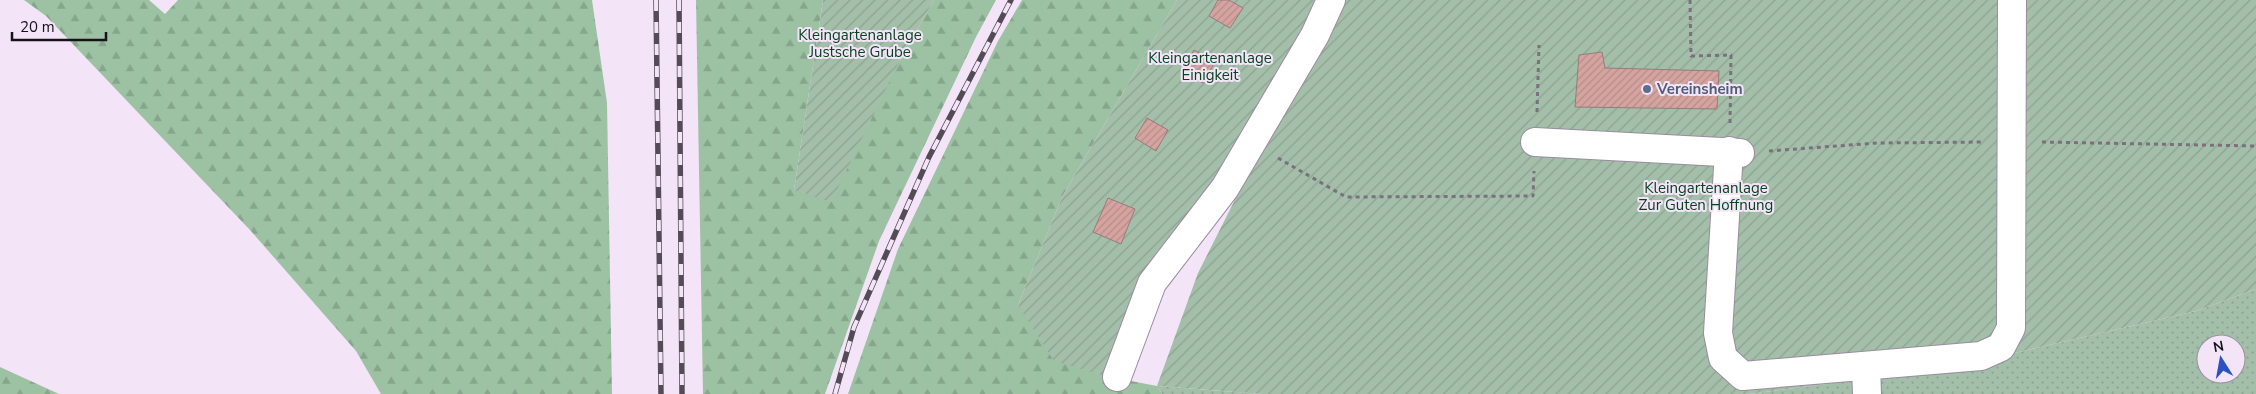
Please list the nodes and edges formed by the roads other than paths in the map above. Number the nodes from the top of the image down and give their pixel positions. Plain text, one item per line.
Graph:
1 (1332, 0) edge
2 (2012, 0) edge
3 (1535, 142) dead end
4 (1866, 366) junction
5 (1117, 377) dead end
6 (1867, 394) edge

1 - 5 lane
2 - 4 lane
3 - 4 lane
4 - 6 lane

